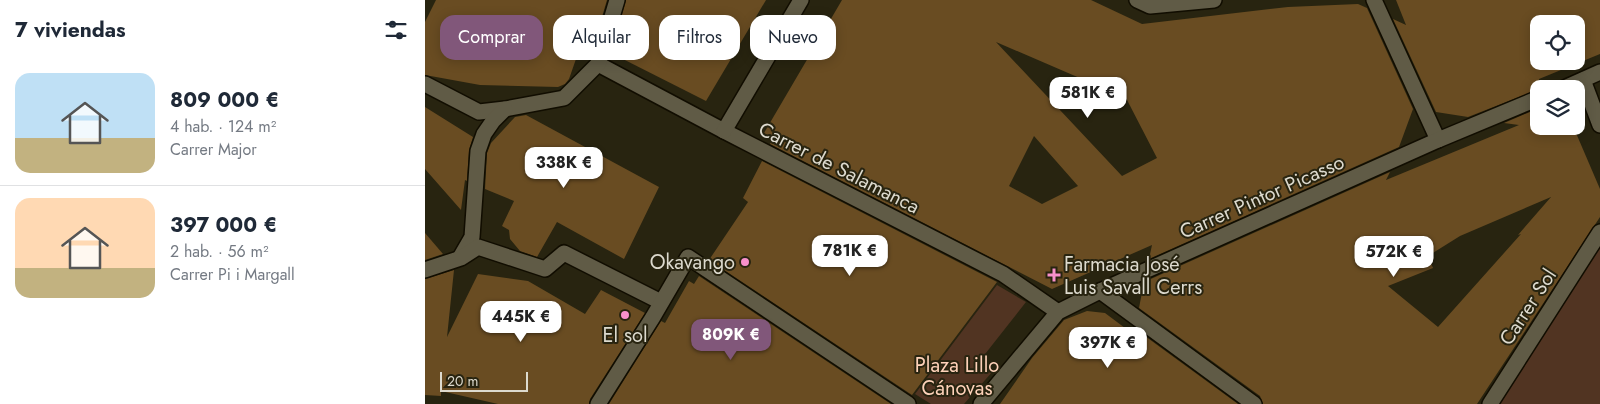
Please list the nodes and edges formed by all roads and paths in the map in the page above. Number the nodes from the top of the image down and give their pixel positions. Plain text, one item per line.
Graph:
1 (617, 0) edge
2 (801, 0) edge
3 (1137, 0) edge
4 (1214, 0) edge
5 (1374, 0) edge
6 (598, 64) junction
7 (1600, 72) edge
8 (1583, 80) edge
9 (425, 84) edge
10 (1585, 85) edge
11 (1530, 102) edge
12 (505, 109) junction
13 (1600, 125) edge
14 (724, 131) junction
15 (1439, 140) junction
16 (1600, 232) edge
17 (461, 258) junction
18 (425, 270) edge
19 (1099, 291) junction
20 (661, 302) junction
21 (1058, 312) junction
22 (598, 404) edge
23 (908, 404) edge
24 (981, 404) edge
25 (1253, 404) edge
26 (1490, 404) edge

1 - 6 street
2 - 14 street
3 - 4 street
5 - 15 street
6 - 12 street
6 - 14 street, Carrer de Salamanca
7 - 8 street
9 - 12 street
10 - 13 street
11 - 15 street, Carrer Pintor Picasso
12 - 17 street
14 - 21 street, Carrer de Salamanca
15 - 19 street, Carrer Pintor Picasso
16 - 26 street, Carrer Sol
17 - 18 street
17 - 20 street
19 - 21 street, Carrer Pintor Picasso
19 - 25 street
20 - 22 street
20 - 23 street
21 - 24 street, Carrer Pintor Picasso

